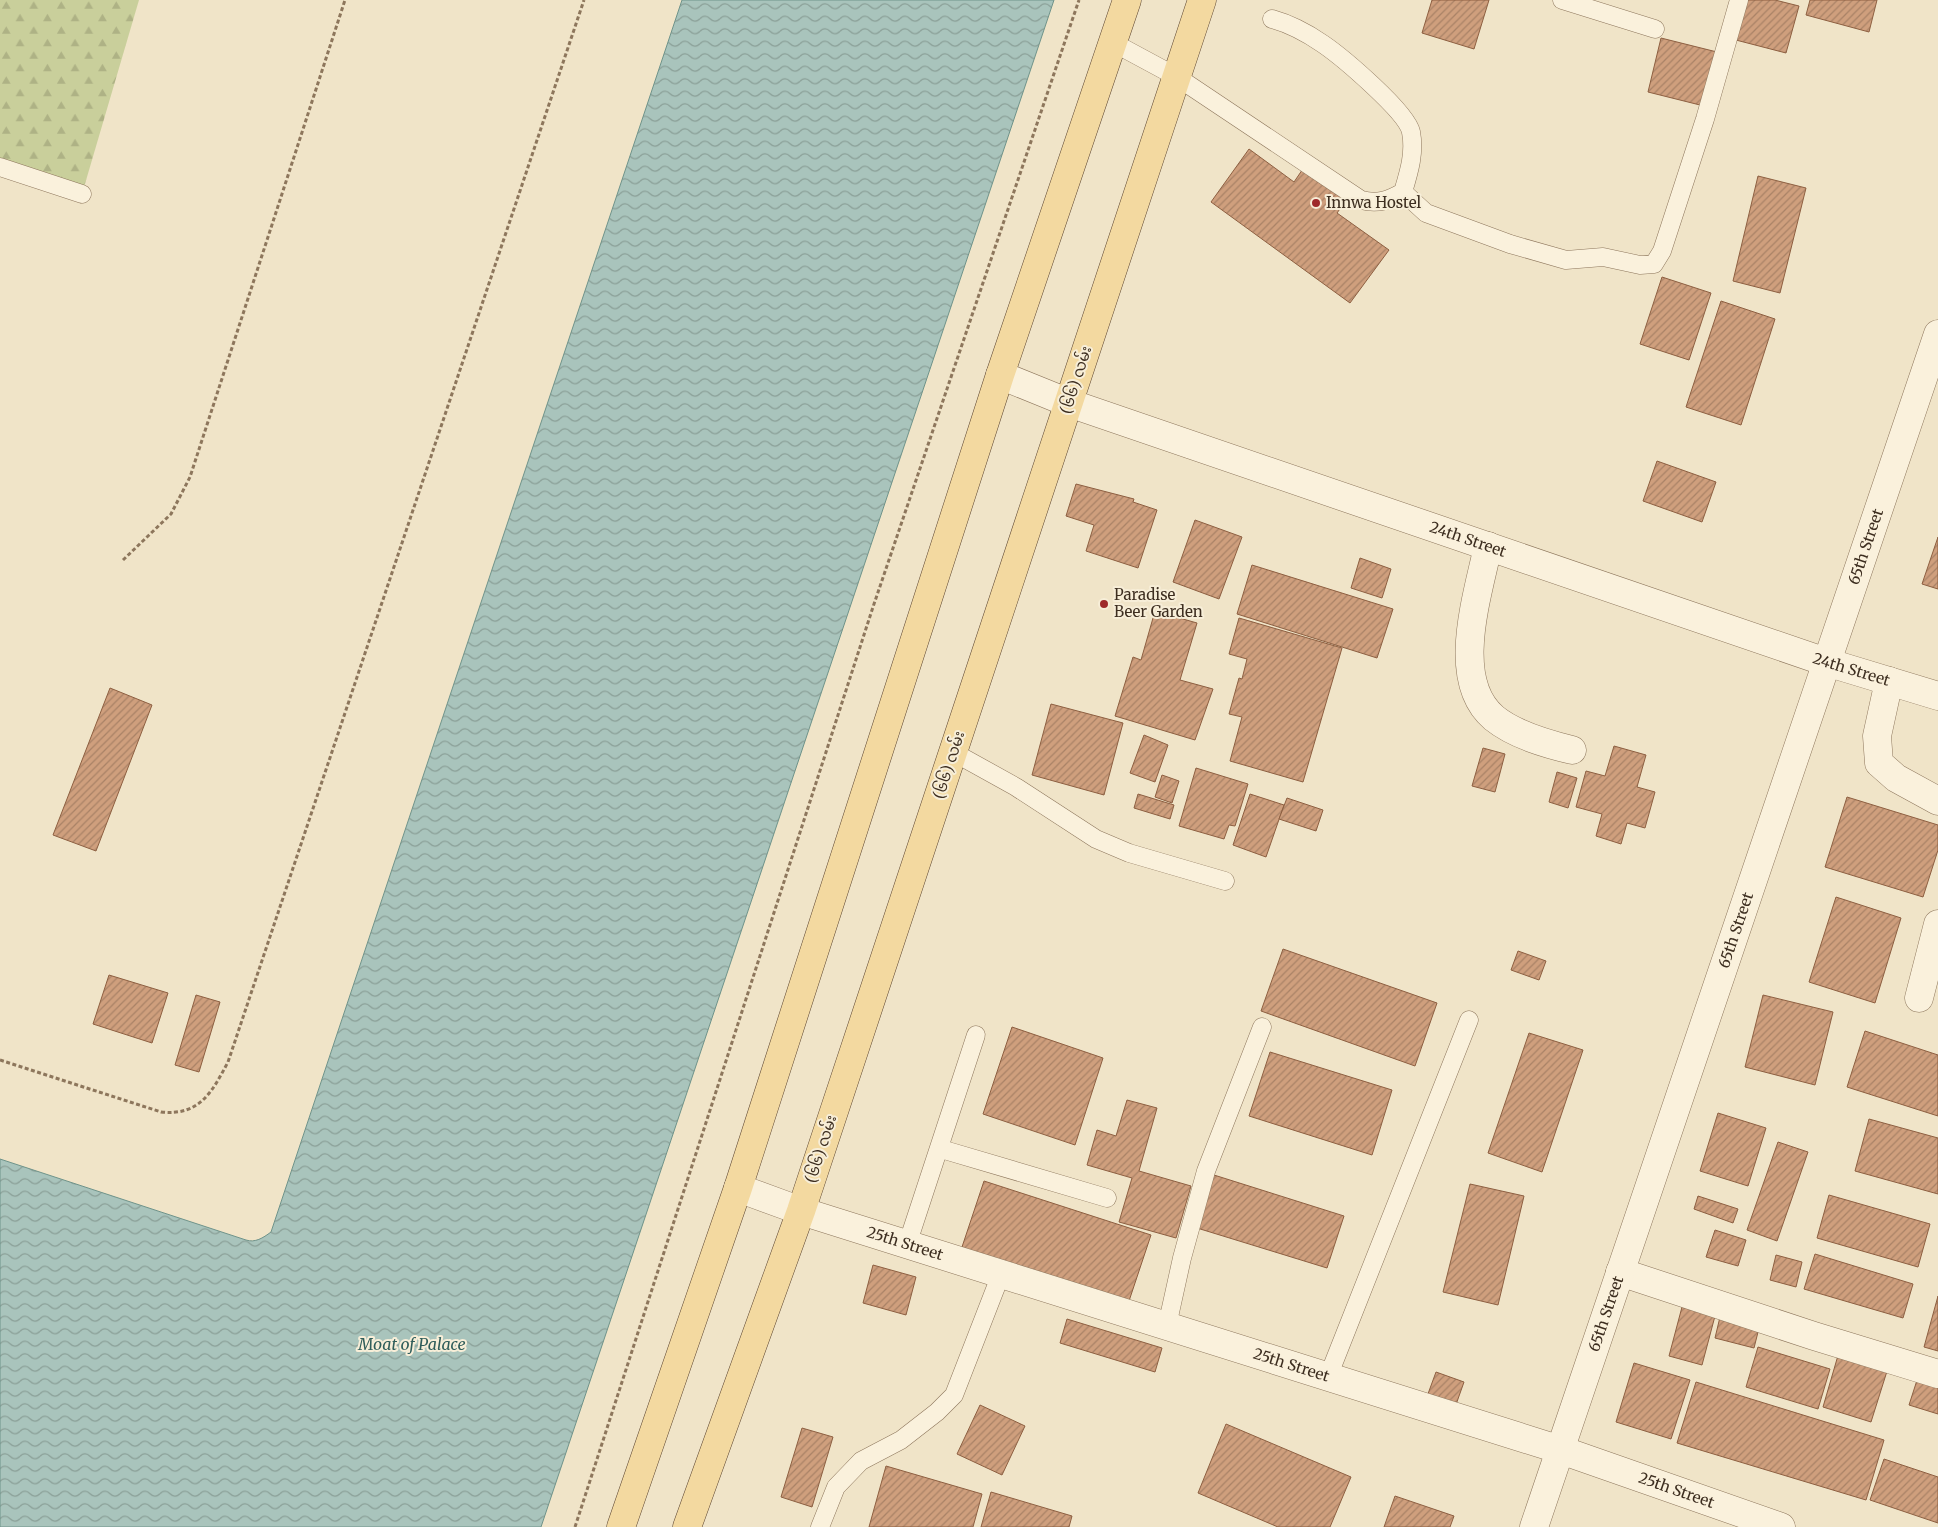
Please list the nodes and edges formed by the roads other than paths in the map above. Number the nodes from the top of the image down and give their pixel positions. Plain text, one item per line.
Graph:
1 (1127, 0) edge
2 (1202, 0) edge
3 (1562, 0) edge
4 (1739, 0) edge
5 (1272, 19) dead end
6 (1655, 29) dead end
7 (1112, 42) junction
8 (1177, 77) junction
9 (0, 168) edge
10 (1403, 192) junction
11 (82, 194) dead end
12 (1938, 334) edge
13 (1000, 375) junction
14 (1069, 402) junction
15 (1488, 546) junction
16 (1826, 662) junction
17 (1889, 681) junction
18 (1938, 696) edge
19 (1572, 750) dead end
20 (953, 752) junction
21 (1938, 801) edge
22 (1226, 881) dead end
23 (1938, 924) edge
24 (1919, 998) dead end
25 (1469, 1020) dead end
26 (1262, 1027) dead end
27 (976, 1035) dead end
28 (941, 1149) junction
29 (738, 1188) junction
30 (1107, 1198) dead end
31 (801, 1211) junction
32 (907, 1245) junction
33 (1620, 1272) junction
34 (1001, 1274) junction
35 (1167, 1326) junction
36 (1938, 1374) edge
37 (1328, 1377) junction
38 (1561, 1450) junction
39 (621, 1527) edge
40 (687, 1527) edge
41 (820, 1527) edge
42 (1534, 1527) edge
43 (1781, 1527) edge

1 - 7 main road
2 - 8 main road, (၆၆) လမ်း
3 - 6 lane
4 - 10 lane
5 - 10 lane
7 - 8 lane
7 - 13 main road
8 - 10 lane
8 - 14 main road, (၆၆) လမ်း
9 - 11 lane
12 - 16 street, 65th Street
13 - 14 street, 24th Street
13 - 29 main road
14 - 15 street, 24th Street
14 - 20 main road, (၆၆) လမ်း
15 - 16 street, 24th Street
15 - 19 street
16 - 17 street, 24th Street
16 - 33 street, 65th Street
17 - 18 street, 24th Street
17 - 21 street
20 - 22 lane
20 - 31 main road, (၆၆) လမ်း
23 - 24 street
25 - 37 lane
26 - 35 lane
27 - 28 lane
28 - 30 lane
28 - 32 lane
29 - 31 street, 25th Street
29 - 39 main road
31 - 32 street, 25th Street
31 - 40 main road, (၆၆) လမ်း
32 - 34 street, 25th Street
33 - 36 street
33 - 38 street, 65th Street
34 - 35 street, 25th Street
34 - 41 lane
35 - 37 street, 25th Street
37 - 38 street, 25th Street
38 - 42 street, 65th Street
38 - 43 street, 25th Street

